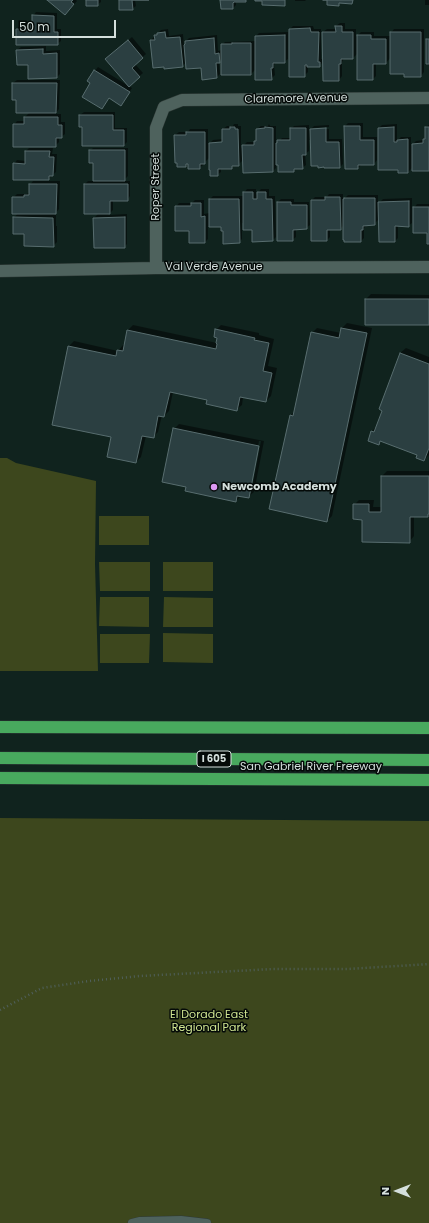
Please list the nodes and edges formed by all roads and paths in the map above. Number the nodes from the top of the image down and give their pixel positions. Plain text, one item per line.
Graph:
1 (429, 98) edge
2 (164, 108) joint
3 (429, 267) edge
4 (156, 268) junction
5 (0, 270) edge
6 (0, 727) edge
7 (429, 728) edge
8 (0, 758) edge
9 (429, 760) edge
10 (0, 778) edge
11 (429, 780) edge
12 (429, 964) edge
13 (0, 1010) edge
14 (132, 1223) edge
15 (207, 1223) edge

1 - 2 street, Claremore Avenue
2 - 4 street, Roper Street
3 - 4 street, Val Verde Avenue
4 - 5 street, Val Verde Avenue
6 - 7 highway
8 - 9 highway, I 605
10 - 11 highway, San Gabriel River Freeway / I 605
12 - 13 path
14 - 15 lane

